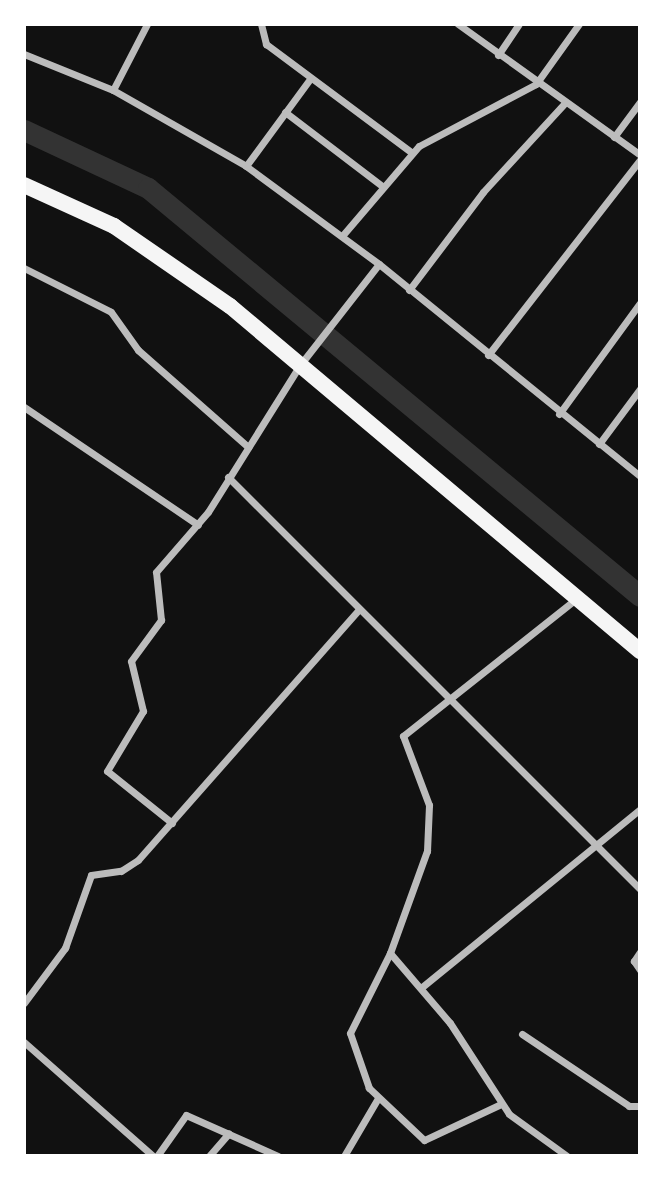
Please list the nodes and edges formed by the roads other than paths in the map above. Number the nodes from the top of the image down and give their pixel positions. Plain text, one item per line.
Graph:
1 (147, 24) edge
2 (261, 24) edge
3 (458, 24) edge
4 (519, 24) edge
5 (579, 24) edge
6 (24, 54) edge
7 (498, 55) junction
8 (310, 79) junction
9 (536, 84) junction
10 (113, 90) junction
11 (639, 102) edge
12 (564, 104) junction
13 (285, 112) junction
14 (614, 137) junction
15 (411, 152) junction
16 (639, 155) edge
17 (639, 160) edge
18 (246, 166) junction
19 (24, 185) edge
20 (382, 186) junction
21 (342, 236) junction
22 (379, 264) junction
23 (24, 268) edge
24 (409, 290) junction
25 (639, 303) edge
26 (488, 355) junction
27 (300, 365) junction
28 (639, 389) edge
29 (24, 407) edge
30 (559, 414) junction
31 (599, 444) junction
32 (248, 447) junction
33 (639, 476) edge
34 (228, 477) junction
35 (198, 525) junction
36 (576, 599) junction
37 (359, 609) junction
38 (639, 652) edge
39 (449, 699) junction
40 (639, 809) edge
41 (172, 823) junction
42 (595, 845) junction
43 (639, 890) edge
44 (639, 952) edge
45 (390, 953) junction
46 (639, 970) edge
47 (422, 987) junction
48 (24, 1003) edge
49 (522, 1034) dead end
50 (24, 1042) edge
51 (378, 1098) junction
52 (501, 1104) junction
53 (639, 1106) edge
54 (229, 1133) junction
55 (155, 1156) edge
56 (209, 1156) edge
57 (278, 1156) edge
58 (344, 1156) edge
59 (567, 1156) edge

1 - 10 street
2 - 8 street
3 - 7 street
4 - 7 street
5 - 9 street
6 - 10 street
7 - 9 street
8 - 13 street
8 - 15 street
9 - 12 street
9 - 15 street
10 - 18 street
11 - 14 street
12 - 14 street
12 - 24 street
13 - 18 street
13 - 20 street
14 - 16 street
15 - 20 street
17 - 26 street
18 - 21 street
19 - 27 main road
20 - 21 street
21 - 22 street
22 - 24 street
22 - 27 street
23 - 32 street
24 - 26 street
25 - 30 street
26 - 30 street
27 - 32 street
27 - 36 main road
28 - 31 street
29 - 35 street
30 - 31 street
31 - 33 street
32 - 34 street
34 - 35 street
34 - 37 street
35 - 41 street
36 - 38 main road
36 - 39 street
37 - 39 street
37 - 41 street
39 - 42 street
39 - 45 street
40 - 42 street
41 - 48 street
42 - 43 street
42 - 47 street
44 - 46 street
45 - 47 street
45 - 51 street
47 - 52 street
49 - 53 street
50 - 55 street
51 - 52 street
51 - 58 street
52 - 59 street
54 - 55 street
54 - 56 street
54 - 57 street

